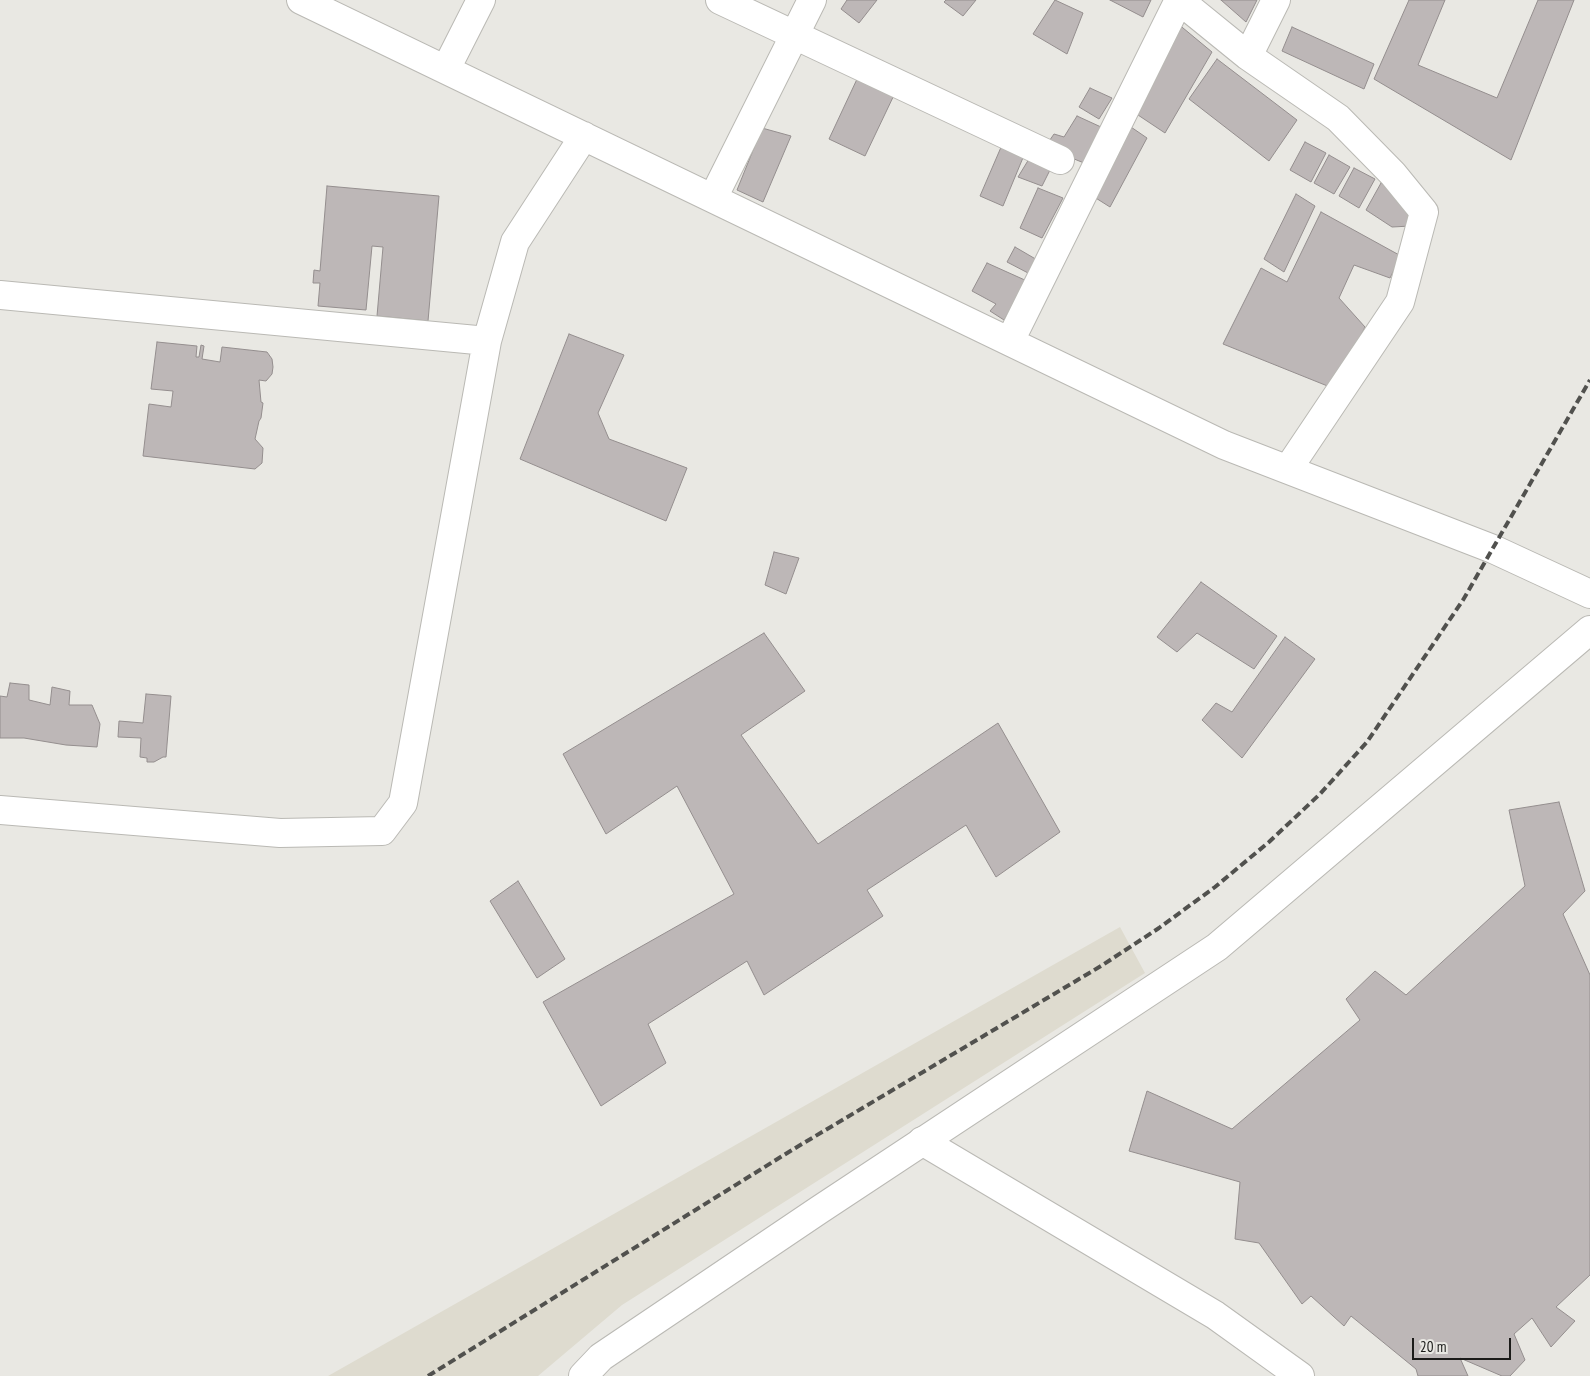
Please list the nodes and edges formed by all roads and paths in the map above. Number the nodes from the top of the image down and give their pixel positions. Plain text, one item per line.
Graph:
1 (301, 0) edge
2 (481, 0) edge
3 (720, 0) edge
4 (812, 0) edge
5 (1179, 0) edge
6 (1276, 0) edge
7 (794, 36) junction
8 (1248, 56) junction
9 (446, 69) junction
10 (584, 136) junction
11 (1060, 160) dead end
12 (713, 198) junction
13 (0, 295) edge
14 (487, 341) junction
15 (1010, 341) junction
16 (1288, 469) junction
17 (1590, 594) edge
18 (1590, 630) edge
19 (0, 810) edge
20 (922, 1141) junction
21 (583, 1376) edge
22 (1300, 1376) edge

1 - 9 street
2 - 9 street
3 - 7 street
4 - 7 street
5 - 8 street
5 - 15 street
6 - 8 street
7 - 11 street
7 - 12 street
8 - 16 street
9 - 10 street
10 - 12 street
10 - 14 street
12 - 15 street
13 - 14 street
14 - 19 street
15 - 16 street
16 - 17 street
18 - 20 street
20 - 21 street
20 - 22 street

